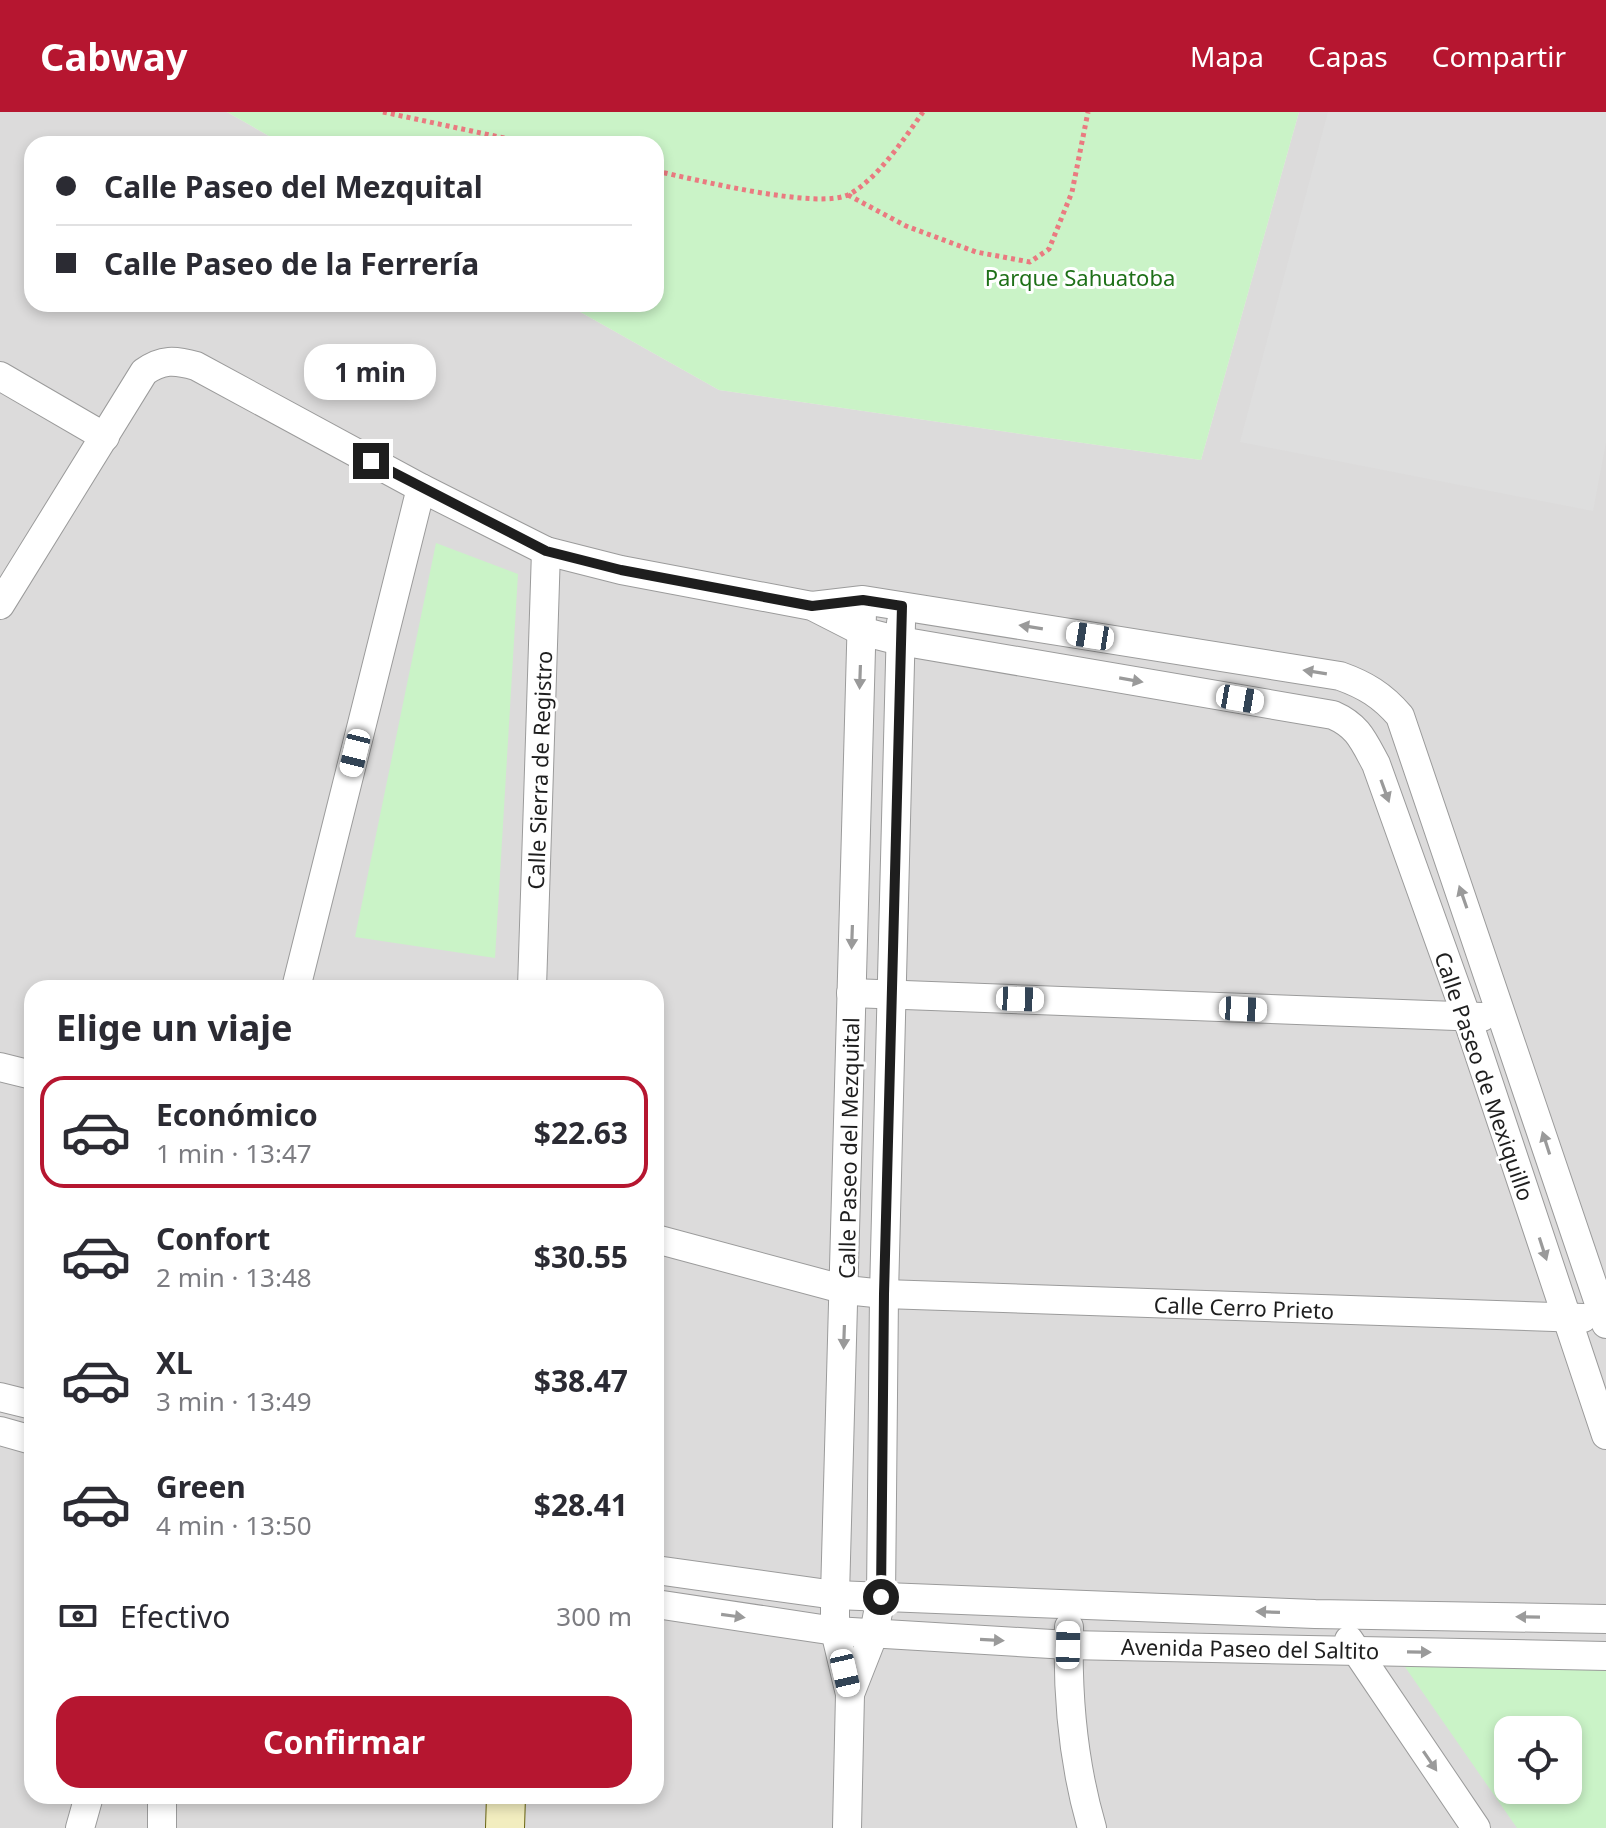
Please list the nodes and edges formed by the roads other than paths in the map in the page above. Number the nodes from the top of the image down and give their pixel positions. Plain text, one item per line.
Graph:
1 (0, 376) edge
2 (105, 437) junction
3 (421, 488) junction
4 (546, 551) junction
5 (863, 600) junction
6 (0, 605) edge
7 (812, 606) junction
8 (902, 606) junction
9 (861, 631) junction
10 (900, 641) junction
11 (1387, 700) junction
12 (1350, 723) junction
13 (298, 980) edge
14 (532, 980) edge
15 (851, 993) junction
16 (892, 994) junction
17 (1504, 1016) junction
18 (1467, 1018) junction
19 (0, 1067) edge
20 (24, 1073) edge
21 (664, 1241) edge
22 (846, 1290) junction
23 (884, 1294) junction
24 (1565, 1318) junction
25 (1605, 1320) edge
26 (0, 1397) edge
27 (24, 1403) edge
28 (0, 1431) edge
29 (1606, 1435) edge
30 (24, 1438) edge
31 (664, 1571) edge
32 (835, 1595) junction
33 (881, 1597) junction
34 (664, 1605) edge
35 (1069, 1606) junction
36 (1333, 1614) junction
37 (1606, 1619) edge
38 (835, 1631) junction
39 (874, 1633) junction
40 (1068, 1645) junction
41 (1354, 1650) junction
42 (1606, 1656) edge
43 (850, 1694) junction
44 (87, 1804) edge
45 (162, 1804) edge
46 (506, 1804) edge
47 (80, 1828) edge
48 (162, 1828) edge
49 (505, 1828) edge
50 (847, 1828) edge
51 (1092, 1828) edge
52 (1476, 1828) edge

1 - 2 street
2 - 3 street
2 - 6 street
3 - 4 street
3 - 13 street
4 - 7 street
4 - 14 street, Calle Sierra de Registro
5 - 7 street
5 - 8 street
5 - 9 street, Calle Paseo del Mezquital
7 - 9 street
8 - 10 street, Calle Paseo del Mezquital
11 -> 8 street
9 - 10 street
9 -> 15 street, Calle Paseo del Mezquital
10 -> 12 street
10 - 16 street, Calle Paseo del Mezquital
11 - 12 street
17 -> 11 street, Calle Paseo de Mexiquillo
12 -> 18 street, Calle Paseo de Mexiquillo
15 - 16 street
15 - 22 street, Calle Paseo del Mezquital
16 - 18 street
16 - 23 street, Calle Paseo del Mezquital
17 - 18 street
25 -> 17 street, Calle Paseo de Mexiquillo
18 -> 24 street, Calle Paseo de Mexiquillo
19 - 20 street
21 - 22 street, Calle Cerro Prieto
22 - 23 street, Calle Cerro Prieto
22 -> 32 street, Calle Paseo del Mezquital
23 - 24 street, Calle Cerro Prieto
23 - 33 street, Calle Paseo del Mezquital
24 - 25 street, Calle Cerro Prieto
24 - 29 street, Calle Paseo de Mexiquillo
26 - 27 street
28 - 30 street
31 - 32 street, Avenida Paseo del Saltito
32 - 33 street, Avenida Paseo del Saltito
32 - 38 street, Calle Paseo del Mezquital
33 - 35 street, Avenida Paseo del Saltito
33 - 39 street, Calle Paseo del Mezquital
34 -> 38 street, Avenida Paseo del Saltito
36 -> 35 street, Avenida Paseo del Saltito
35 - 40 street
37 -> 36 street, Avenida Paseo del Saltito
36 - 41 street
38 - 39 street, Avenida Paseo del Saltito
38 - 43 street, Calle Paseo del Mezquital
39 -> 40 street, Avenida Paseo del Saltito
39 - 43 street, Calle Paseo del Mezquital
40 - 41 street, Avenida Paseo del Saltito
40 - 51 street
41 -> 42 street, Avenida Paseo del Saltito
41 -> 52 street
43 - 50 street, Calle Paseo del Mezquital
44 - 47 street
45 - 48 street
46 - 49 street

